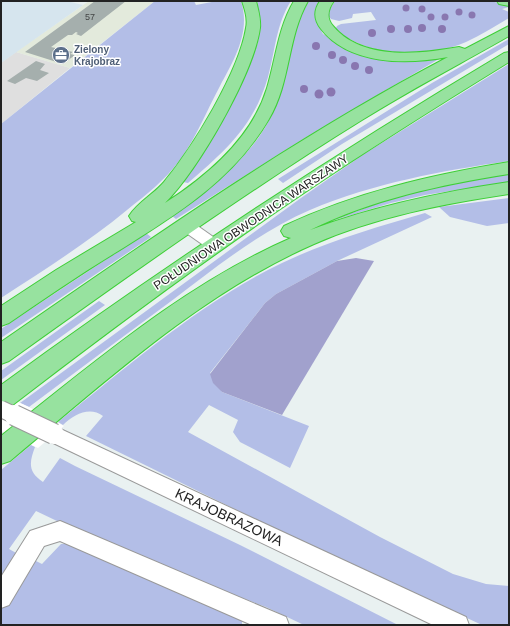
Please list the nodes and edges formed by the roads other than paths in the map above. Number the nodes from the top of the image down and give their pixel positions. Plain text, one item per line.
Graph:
1 (250, 1) edge
2 (301, 1) edge
3 (327, 1) edge
4 (504, 1) edge
5 (509, 2) edge
6 (509, 30) edge
7 (488, 42) junction
8 (509, 56) edge
9 (509, 168) edge
10 (509, 188) edge
11 (187, 226) junction
12 (214, 245) junction
13 (84, 262) junction
14 (1, 317) edge
15 (1, 354) edge
16 (78, 390) junction
17 (1, 399) edge
18 (1, 409) edge
19 (1, 452) edge
20 (1, 597) edge
21 (278, 625) edge
22 (458, 625) edge

1 - 13 highway
2 - 13 highway
3 - 7 highway
4 - 5 highway
6 - 7 highway
7 - 11 highway
8 - 12 highway, POŁUDNIOWA OBWODNICA WARSZAWY
9 - 16 highway
10 - 16 highway
11 - 12 street
11 - 15 highway
12 - 17 highway, POŁUDNIOWA OBWODNICA WARSZAWY
13 - 14 highway
16 - 19 highway
18 - 22 street, KRAJOBRAZOWA, bridge
20 - 21 street

